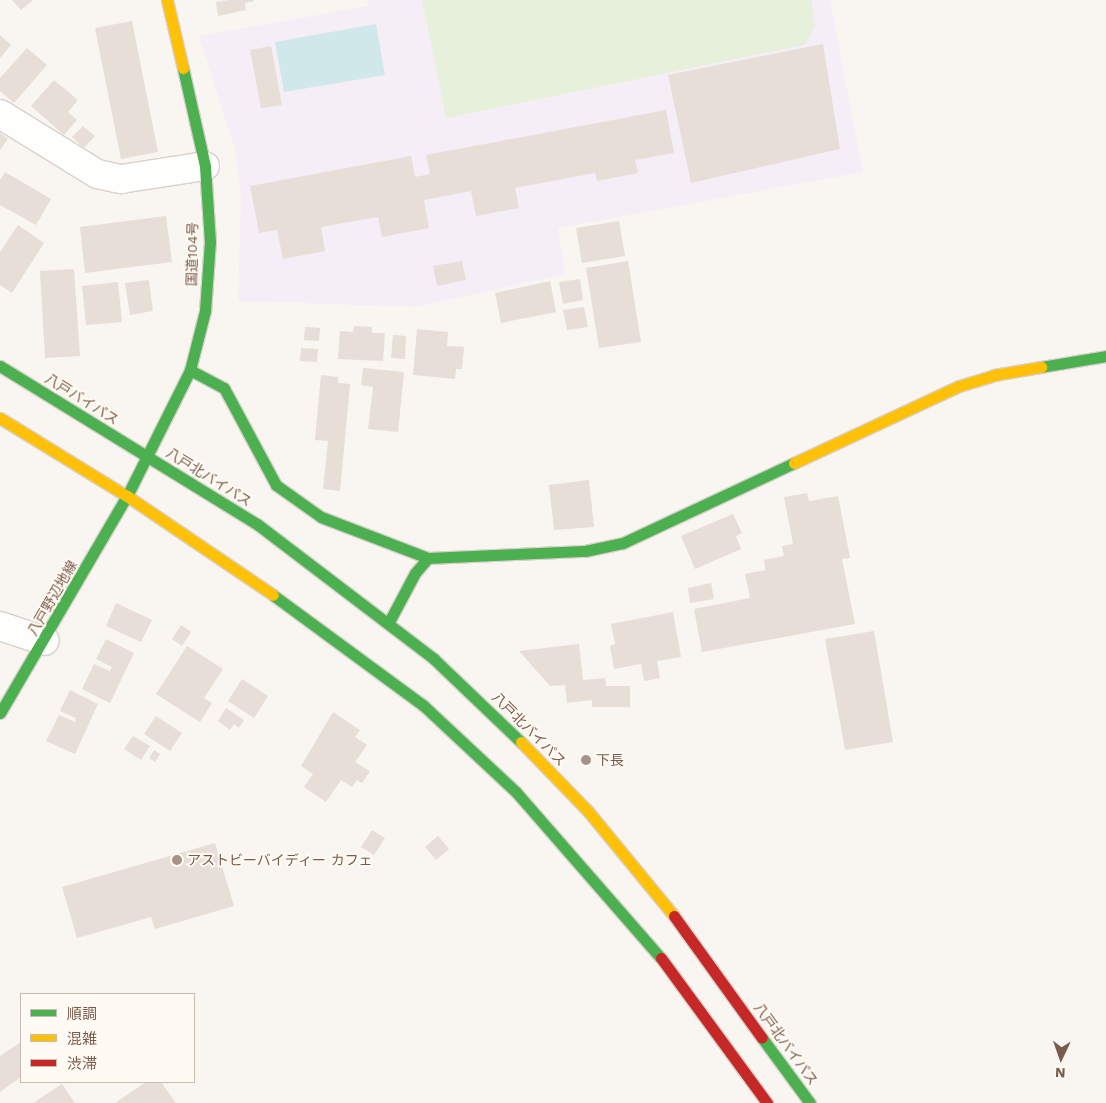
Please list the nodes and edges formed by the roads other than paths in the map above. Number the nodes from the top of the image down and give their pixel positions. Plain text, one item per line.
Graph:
1 (167, 0) edge
2 (0, 114) edge
3 (205, 166) junction
4 (1106, 356) edge
5 (0, 366) edge
6 (190, 370) junction
7 (0, 418) edge
8 (148, 457) junction
9 (127, 496) junction
10 (428, 558) junction
11 (389, 622) junction
12 (0, 626) edge
13 (45, 640) junction
14 (0, 713) edge
15 (766, 1103) edge
16 (810, 1103) edge

1 - 3 main road, 国道104号
2 - 3 street
3 - 6 main road, 国道104号
4 - 10 main road
5 - 8 main road, 八戸バイパス
6 - 8 main road, 国道104号
6 - 10 main road
7 - 9 main road
8 - 9 main road, 国道104号
8 - 11 main road, 八戸北バイパス
9 - 13 main road, 八戸野辺地線
9 - 15 main road
10 - 11 main road
11 - 16 main road, 八戸北バイパス
12 - 13 street
13 - 14 main road, 八戸野辺地線

